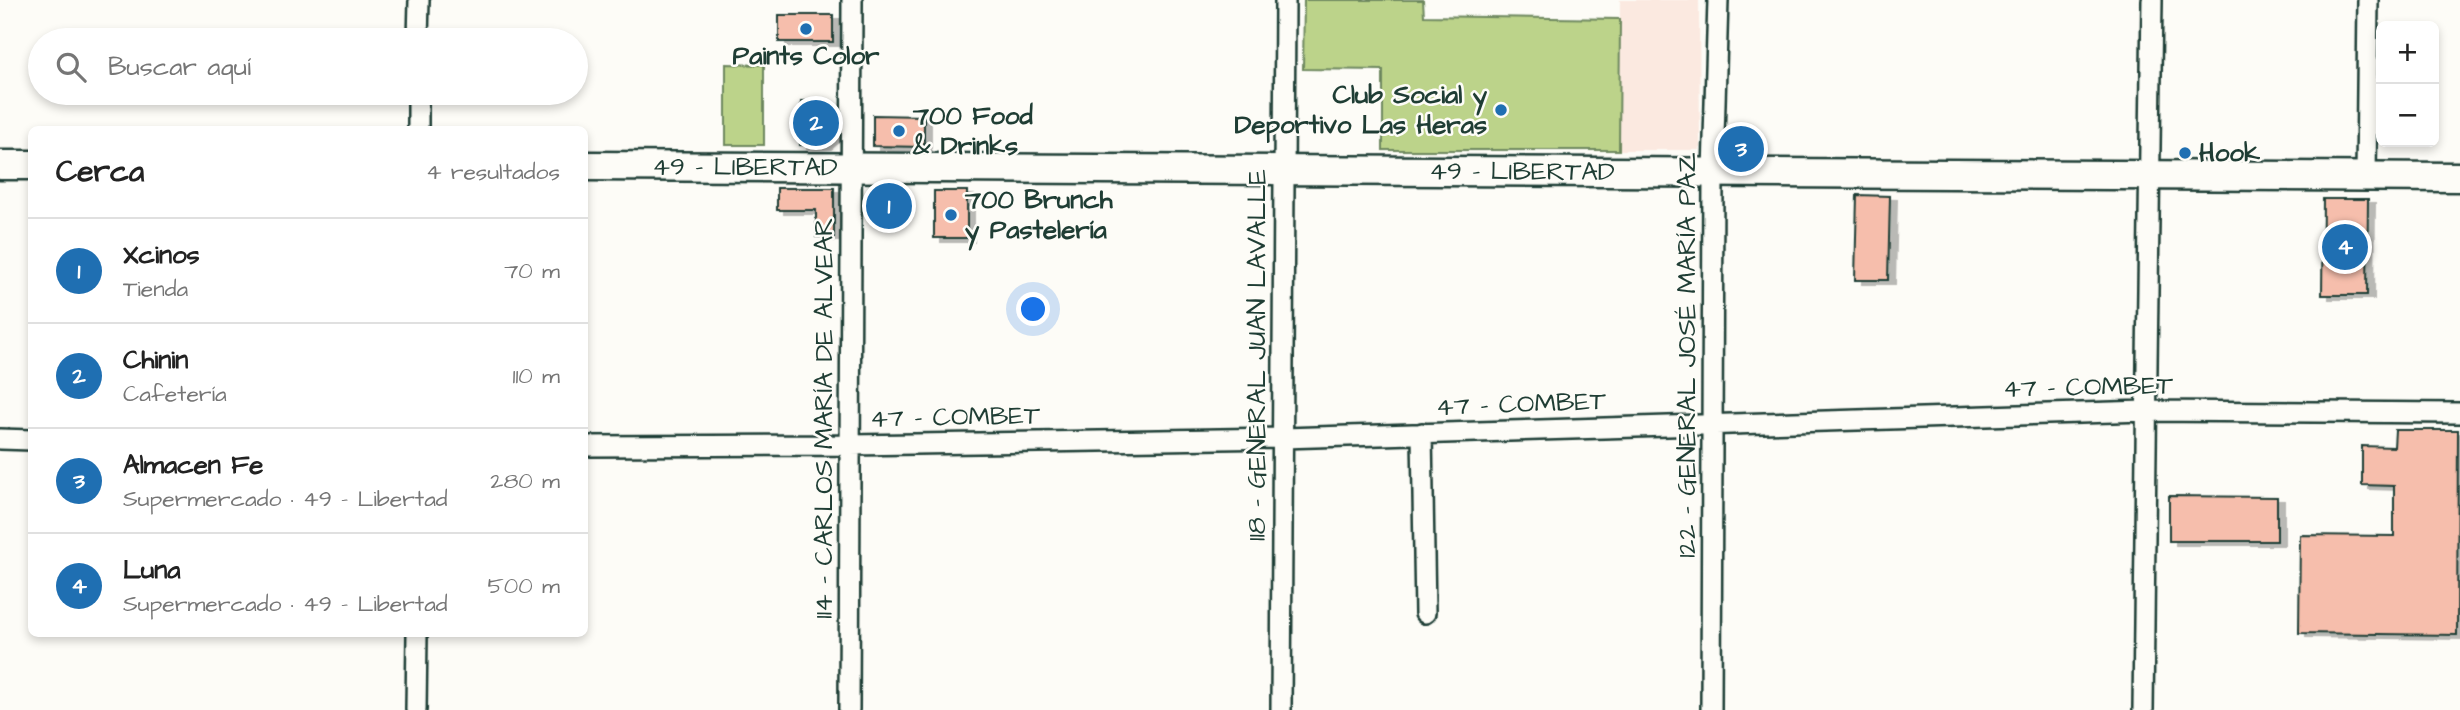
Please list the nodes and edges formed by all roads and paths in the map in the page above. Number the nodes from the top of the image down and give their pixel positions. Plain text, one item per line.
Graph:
1 (418, 0) edge
2 (852, 0) edge
3 (1285, 0) edge
4 (1718, 0) edge
5 (2152, 0) edge
6 (2368, 0) edge
7 (418, 28) edge
8 (418, 105) edge
9 (418, 126) edge
10 (0, 165) edge
11 (28, 165) edge
12 (588, 166) edge
13 (851, 168) junction
14 (1285, 170) junction
15 (1713, 172) junction
16 (2151, 175) junction
17 (2366, 177) junction
18 (2460, 177) edge
19 (2145, 411) junction
20 (2460, 413) edge
21 (1712, 424) junction
22 (1422, 433) junction
23 (1283, 438) junction
24 (0, 439) edge
25 (28, 440) edge
26 (851, 445) junction
27 (588, 446) edge
28 (1425, 613) dead end
29 (417, 637) edge
30 (416, 710) edge
31 (849, 710) edge
32 (1281, 710) edge
33 (1711, 710) edge
34 (2143, 710) edge

1 - 7 street
2 - 13 street, 114 - CARLOS MARÍA DE ALVEAR
3 - 14 street, 118 - GENERAL JUAN LAVALLE
4 - 15 street, 122 - GENERAL JOSÉ MARÍA PAZ
5 - 16 street
6 - 17 street
8 - 9 street
10 - 11 street
12 - 13 street, 49 - LIBERTAD
13 - 14 street, 49 - LIBERTAD
13 - 26 street, 114 - CARLOS MARÍA DE ALVEAR
14 - 15 street, 49 - LIBERTAD
14 - 23 street, 118 - GENERAL JUAN LAVALLE
15 - 16 street, 49 - LIBERTAD
15 - 21 street, 122 - GENERAL JOSÉ MARÍA PAZ
16 - 17 street, 49 - LIBERTAD
16 - 19 street
17 - 18 street, 49 - LIBERTAD
19 - 20 street, 47 - COMBET
19 - 21 street, 47 - COMBET
19 - 34 street
21 - 22 street, 47 - COMBET
21 - 33 street, 122 - GENERAL JOSÉ MARÍA PAZ
22 - 23 street, 47 - COMBET
22 - 28 street
23 - 26 street, 47 - COMBET
23 - 32 street, 118 - GENERAL JUAN LAVALLE
24 - 25 street
26 - 27 street, 47 - COMBET
26 - 31 street, 114 - CARLOS MARÍA DE ALVEAR
29 - 30 street

